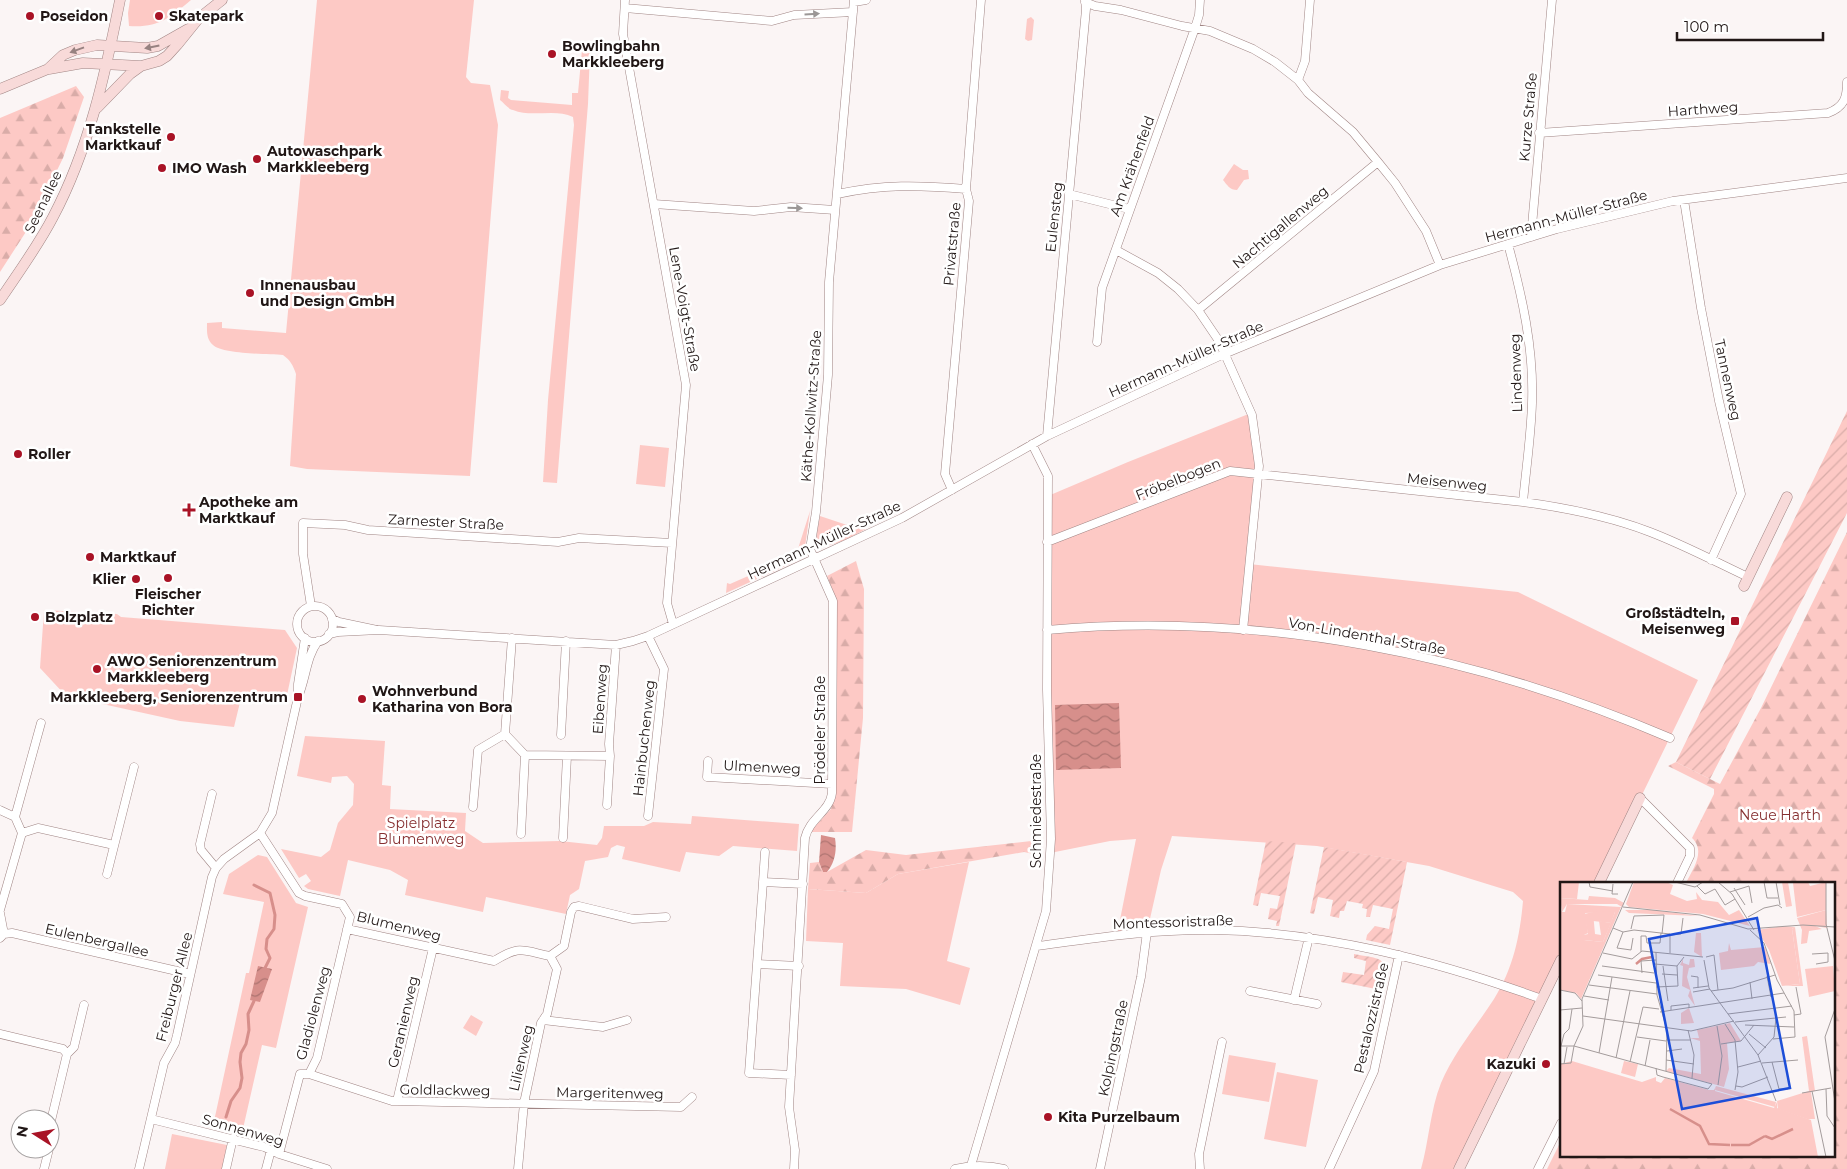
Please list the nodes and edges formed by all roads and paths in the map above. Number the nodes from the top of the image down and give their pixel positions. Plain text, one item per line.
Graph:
1 (120, 0) edge
2 (222, 0) edge
3 (866, 0) edge
4 (981, 0) edge
5 (1200, 0) edge
6 (1310, 0) edge
7 (1552, 0) edge
8 (854, 1) edge
9 (1085, 1) edge
10 (625, 4) edge
11 (853, 12) junction
12 (1195, 28) junction
13 (188, 29) junction
14 (111, 46) junction
15 (108, 64) junction
16 (141, 66) junction
17 (48, 69) junction
18 (1298, 80) junction
19 (1847, 82) edge
20 (0, 89) edge
21 (96, 108) junction
22 (1539, 133) junction
23 (1378, 162) junction
24 (1847, 178) edge
25 (966, 189) junction
26 (836, 194) junction
27 (1069, 194) junction
28 (1684, 200) junction
29 (654, 204) junction
30 (1130, 208) junction
31 (835, 210) junction
32 (1530, 237) junction
33 (1508, 244) junction
34 (1116, 250) junction
35 (1440, 265) junction
36 (0, 300) edge
37 (1198, 310) junction
38 (1097, 342) dead end
39 (1224, 354) junction
40 (1047, 436) junction
41 (1032, 444) junction
42 (1258, 475) junction
43 (952, 490) junction
44 (1787, 497) dead end
45 (1523, 502) junction
46 (1047, 542) junction
47 (672, 543) junction
48 (813, 559) junction
49 (1711, 560) junction
50 (1746, 581) joint
51 (311, 606) junction
52 (332, 619) junction
53 (674, 624) junction
54 (379, 630) junction
55 (1047, 630) junction
56 (1243, 630) junction
57 (329, 634) junction
58 (648, 636) junction
59 (305, 638) junction
60 (512, 638) junction
61 (318, 641) junction
62 (566, 641) junction
63 (616, 645) junction
64 (298, 697) junction
65 (41, 723) dead end
66 (505, 734) junction
67 (561, 735) dead end
68 (1670, 738) dead end
69 (525, 755) junction
70 (567, 756) junction
71 (610, 756) junction
72 (708, 761) dead end
73 (134, 767) dead end
74 (832, 784) junction
75 (212, 794) dead end
76 (1640, 798) joint
77 (608, 805) dead end
78 (473, 807) dead end
79 (0, 810) edge
80 (648, 816) dead end
81 (16, 817) junction
82 (22, 833) junction
83 (260, 833) junction
84 (521, 834) dead end
85 (563, 838) dead end
86 (114, 845) junction
87 (765, 852) dead end
88 (216, 868) junction
89 (107, 874) dead end
90 (763, 882) junction
91 (1599, 882) edge
92 (1678, 882) edge
93 (803, 884) junction
94 (0, 912) edge
95 (666, 917) dead end
96 (347, 928) junction
97 (1147, 932) junction
98 (2, 936) edge
99 (1310, 937) junction
100 (1037, 946) junction
101 (432, 948) junction
102 (1399, 954) junction
103 (550, 956) junction
104 (1560, 962) edge
105 (758, 964) junction
106 (799, 966) junction
107 (190, 974) junction
108 (1250, 991) dead end
109 (1542, 999) junction
110 (1294, 1000) junction
111 (1317, 1004) dead end
112 (84, 1005) dead end
113 (543, 1020) junction
114 (627, 1020) dead end
115 (0, 1034) edge
116 (1222, 1042) dead end
117 (67, 1054) junction
118 (309, 1074) junction
119 (791, 1075) junction
120 (692, 1097) dead end
121 (397, 1101) junction
122 (524, 1103) junction
123 (54, 1109) edge
124 (151, 1119) junction
125 (1560, 1125) edge
126 (233, 1138) junction
127 (275, 1152) junction
128 (307, 1166) edge
129 (970, 1167) edge
130 (139, 1169) edge
131 (226, 1169) edge
132 (266, 1169) edge
133 (327, 1169) edge
134 (518, 1169) edge
135 (794, 1169) edge
136 (955, 1169) edge
137 (1004, 1169) edge
138 (1100, 1169) edge
139 (1200, 1169) edge
140 (1328, 1169) edge
141 (1459, 1169) edge
142 (1538, 1169) edge

1 - 14 main road, Seenallee
2 - 13 main road
3 - 8 street, Käthe-Kollwitz-Straße
4 - 25 street, Privatstraße
5 - 12 street, Am Krähenfeld
6 - 18 street
7 - 22 street, Kurze Straße
8 - 11 street, Käthe-Kollwitz-Straße
9 - 12 street
9 - 27 street, Eulensteg
10 -> 11 street
10 - 29 street, Lene-Voigt-Straße
11 - 26 street, Käthe-Kollwitz-Straße
12 - 18 street
12 - 30 street, Am Krähenfeld
13 -> 14 main road
13 - 16 main road
14 - 15 main road, Seenallee
14 -> 17 main road
15 - 16 main road
15 - 17 main road
15 - 21 main road, Seenallee
16 - 21 main road, Seenallee
17 - 20 main road
18 - 23 street
19 - 22 street, Harthweg
21 - 36 main road, Seenallee
22 - 32 street, Kurze Straße
23 - 35 street
23 - 37 street, Nachtigallenweg
24 - 28 street, Hermann-Müller-Straße
25 - 26 street
25 - 43 street, Privatstraße
26 - 31 street, Käthe-Kollwitz-Straße
27 - 30 street
27 - 40 street, Eulensteg
28 - 32 street, Hermann-Müller-Straße
28 - 49 street, Tannenweg
29 -> 31 street
29 - 47 street, Lene-Voigt-Straße
30 - 34 street, Am Krähenfeld
31 - 48 street, Käthe-Kollwitz-Straße
32 - 33 street, Hermann-Müller-Straße
33 - 35 street, Hermann-Müller-Straße
33 - 45 street, Lindenweg
34 - 37 street
34 - 38 street, Am Krähenfeld
35 - 39 street, Hermann-Müller-Straße
37 - 39 street
39 - 40 street, Hermann-Müller-Straße
39 - 42 street
40 - 41 street, Hermann-Müller-Straße
41 - 43 street, Hermann-Müller-Straße
41 - 46 street, Schmiedestraße
42 - 45 street, Meisenweg
42 - 46 street, Fröbelbogen
42 - 56 street
43 - 48 street, Hermann-Müller-Straße
44 - 50 main road
45 - 49 street, Meisenweg
46 - 55 street, Schmiedestraße
47 - 51 street, Zarnester Straße
47 - 53 street, Lene-Voigt-Straße
48 - 53 street, Hermann-Müller-Straße
48 - 74 street, Prödeler Straße
49 - 50 street, Meisenweg
51 - 52 street
51 - 59 street
52 - 54 street, Hermann-Müller-Straße
52 - 57 street
53 - 58 street, Hermann-Müller-Straße
54 - 57 street, Hermann-Müller-Straße
54 - 60 street, Hermann-Müller-Straße
55 - 56 street, Von-Lindenthal-Straße
55 - 100 street, Schmiedestraße
56 - 68 street, Von-Lindenthal-Straße
57 - 61 street
58 - 63 street, Hermann-Müller-Straße
58 - 80 street, Hainbuchenweg
59 - 61 street
59 - 64 street
60 - 62 street, Hermann-Müller-Straße
60 - 66 street
61 - 64 street
62 - 63 street, Hermann-Müller-Straße
62 - 67 street
63 - 71 street, Eibenweg
64 - 83 street
65 - 81 street
66 - 69 street
66 - 78 street
69 - 70 street
69 - 84 street
70 - 71 street
70 - 85 street
71 - 77 street, Eibenweg
72 - 74 street, Ulmenweg
73 - 86 street
74 - 93 street, Prödeler Straße
75 - 88 street
76 - 91 main road
76 - 92 street
79 - 81 street
81 - 82 street
82 - 86 street
82 - 94 street
83 - 88 street
83 - 96 street, Blumenweg
86 - 89 street
87 - 90 street
88 - 107 street, Freiburger Allee
90 - 93 street
90 - 105 street
93 - 106 street, Prödeler Straße
94 - 98 street
95 - 103 street
96 - 101 street, Blumenweg
96 - 118 street, Gladiolenweg
97 - 99 street, Montessoristraße
97 - 100 street, Montessoristraße
97 - 138 street, Kolpingstraße
98 - 107 street, Eulenbergallee
99 - 102 street, Montessoristraße
99 - 110 street
100 - 129 street, Schmiedestraße
101 - 103 street, Blumenweg
101 - 121 street, Geranienweg
102 - 109 street, Montessoristraße
102 - 140 street, Pestalozzistraße
103 - 113 street, Lilienweg
104 - 109 main road
105 - 106 street
105 - 119 street
106 - 119 street, Prödeler Straße
107 - 124 street, Freiburger Allee
108 - 110 street
109 - 141 main road
110 - 111 street
112 - 117 street
113 - 114 street
113 - 122 street, Lilienweg
115 - 117 street
116 - 139 street
117 - 123 street
118 - 121 street, Goldlackweg
118 - 127 street, Gladiolenweg
119 - 135 street, Prödeler Straße
120 - 122 street, Margeritenweg
121 - 122 street, Goldlackweg
122 - 134 street, Lilienweg
124 - 126 street, Sonnenweg
124 - 130 street, Freiburger Allee
125 - 142 street
126 - 127 street, Sonnenweg
126 - 131 street
127 - 128 street, Sonnenweg
127 - 132 street
128 - 133 street, Sonnenweg
129 - 136 street
129 - 137 street

